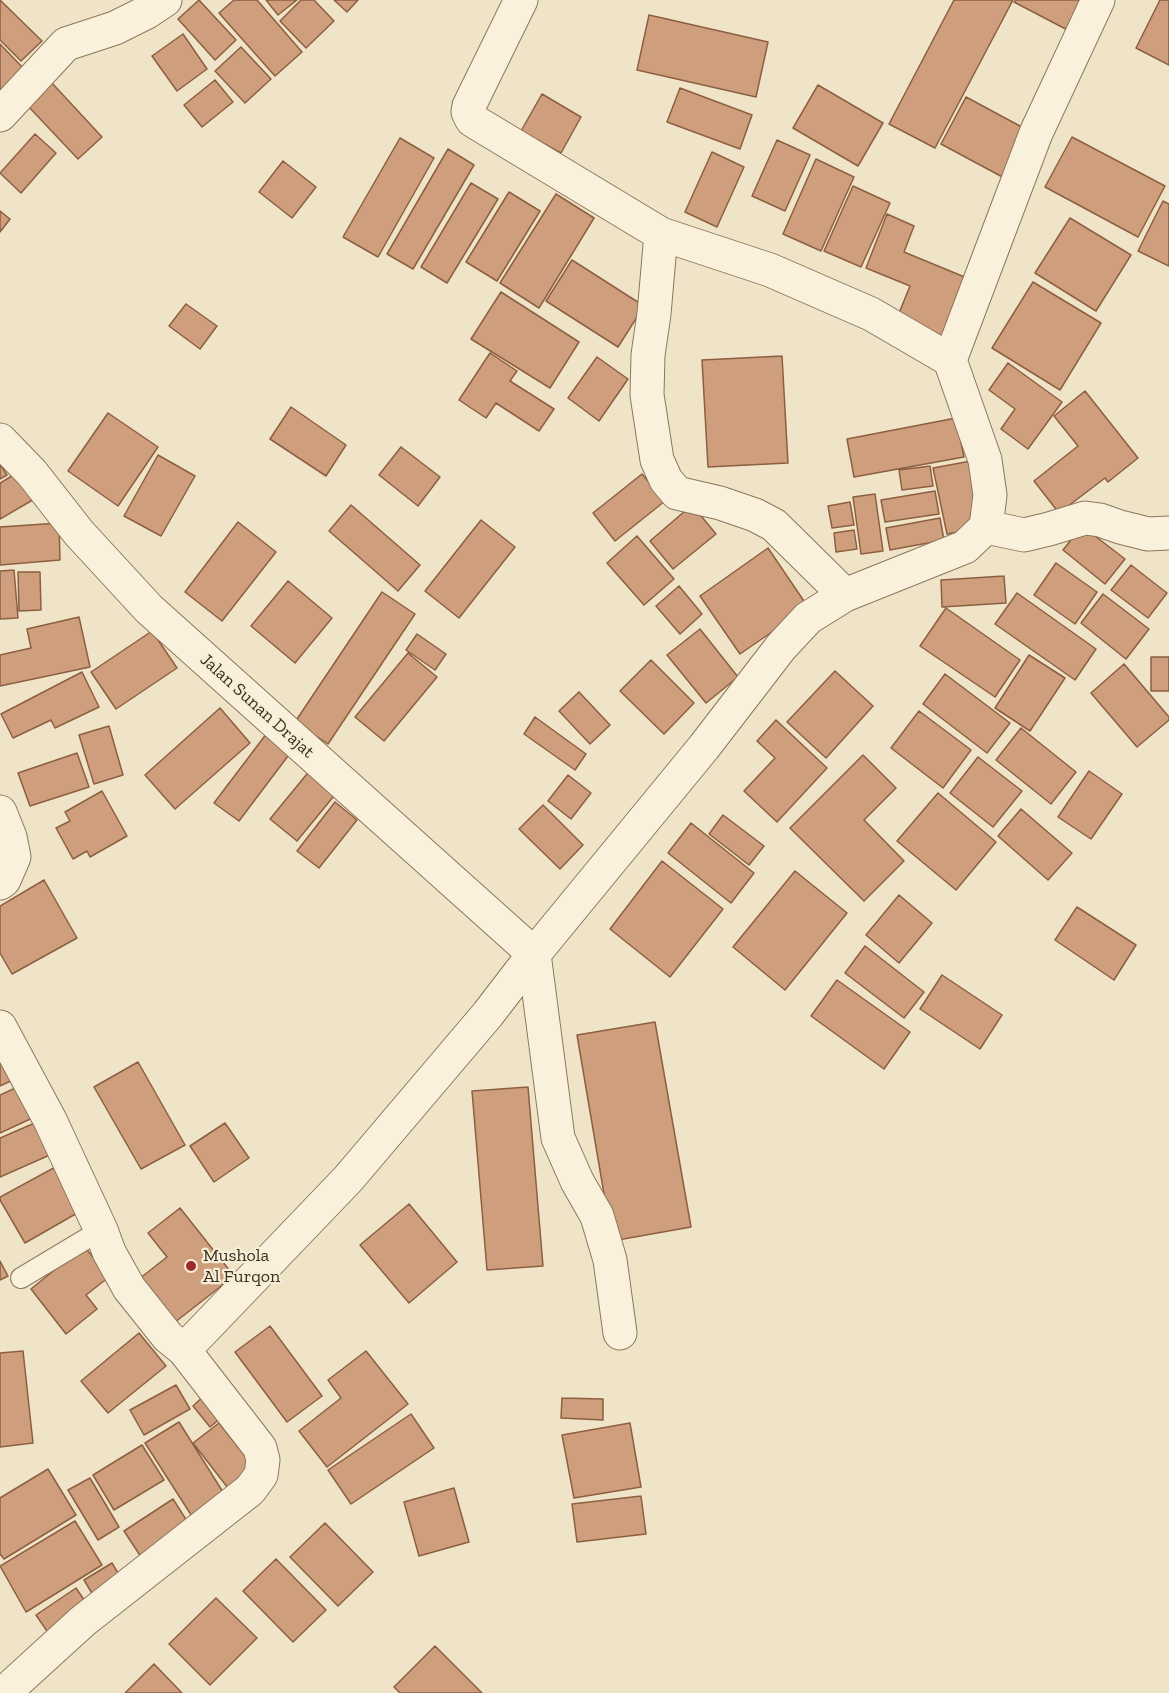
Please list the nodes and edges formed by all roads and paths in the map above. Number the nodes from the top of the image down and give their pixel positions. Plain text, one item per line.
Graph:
1 (165, 0) edge
2 (521, 0) edge
3 (1098, 0) edge
4 (0, 115) edge
5 (661, 234) junction
6 (950, 360) junction
7 (0, 440) edge
8 (986, 527) junction
9 (1169, 533) edge
10 (845, 595) junction
11 (0, 812) edge
12 (0, 883) edge
13 (534, 954) junction
14 (0, 1027) edge
15 (101, 1230) junction
16 (21, 1278) dead end
17 (620, 1333) dead end
18 (184, 1350) junction
19 (4, 1693) edge

1 - 4 street
2 - 5 street
3 - 6 street
5 - 6 street
5 - 10 street
6 - 8 street
7 - 13 street, Jalan Sunan Drajat
8 - 9 street
8 - 10 street
10 - 13 street
11 - 12 street
13 - 17 street
13 - 18 street
14 - 15 street
15 - 16 lane
15 - 18 street
18 - 19 street

